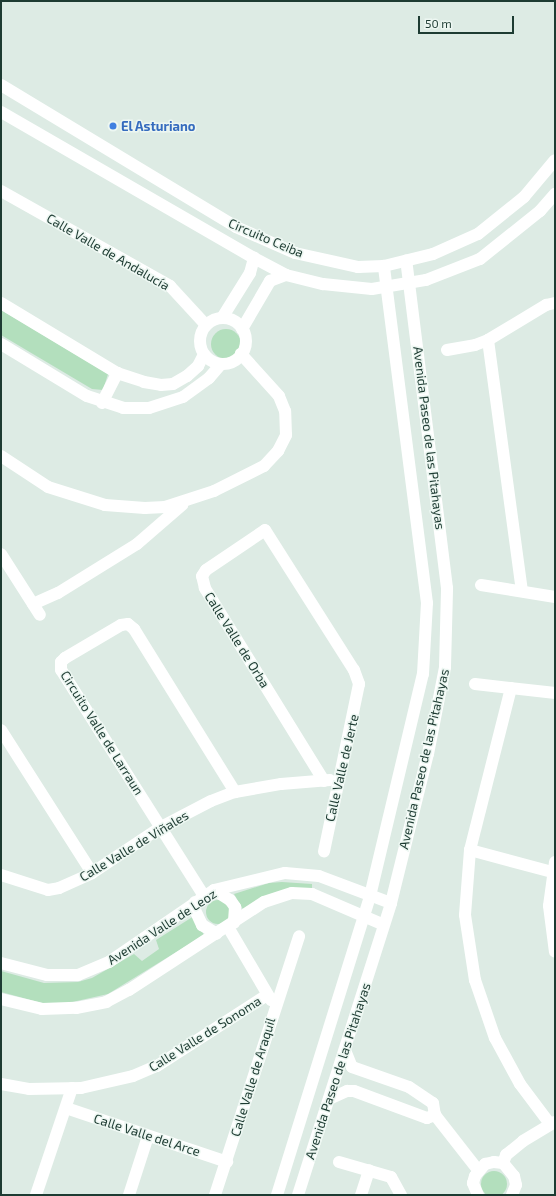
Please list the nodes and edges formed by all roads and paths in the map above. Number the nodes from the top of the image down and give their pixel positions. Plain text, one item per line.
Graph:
1 (1, 85) edge
2 (1, 112) edge
3 (555, 160) edge
4 (1, 191) edge
5 (555, 195) edge
6 (254, 258) junction
7 (406, 261) junction
8 (384, 266) junction
9 (286, 274) junction
10 (409, 283) junction
11 (386, 287) junction
12 (1, 303) edge
13 (555, 303) edge
14 (222, 318) junction
15 (206, 324) junction
16 (242, 329) junction
17 (488, 340) junction
18 (1, 344) edge
19 (447, 350) dead end
20 (204, 354) junction
21 (241, 354) junction
22 (221, 364) junction
23 (117, 373) junction
24 (102, 403) junction
25 (1, 456) edge
26 (436, 493) junction
27 (414, 497) junction
28 (187, 501) junction
29 (1, 554) edge
30 (480, 585) dead end
31 (522, 591) junction
32 (555, 596) edge
33 (33, 604) junction
34 (40, 615) dead end
35 (359, 684) joint
36 (475, 684) dead end
37 (511, 688) junction
38 (555, 693) edge
39 (1, 730) edge
40 (337, 780) junction
41 (324, 781) junction
42 (235, 792) junction
43 (161, 827) junction
44 (470, 850) junction
45 (324, 851) dead end
46 (554, 867) edge
47 (92, 873) junction
48 (1, 875) edge
49 (319, 876) junction
50 (312, 894) junction
51 (204, 896) junction
52 (370, 896) junction
53 (391, 903) junction
54 (364, 916) junction
55 (231, 925) junction
56 (384, 925) junction
57 (217, 934) junction
58 (299, 936) dead end
59 (555, 952) edge
60 (1, 963) edge
61 (267, 995) junction
62 (1, 999) edge
63 (275, 1006) junction
64 (345, 1050) junction
65 (1, 1084) edge
66 (409, 1087) junction
67 (72, 1088) junction
68 (329, 1099) junction
69 (66, 1108) junction
70 (403, 1108) junction
71 (435, 1115) junction
72 (552, 1123) edge
73 (148, 1136) junction
74 (227, 1162) junction
75 (339, 1162) dead end
76 (502, 1163) junction
77 (369, 1170) junction
78 (478, 1170) junction
79 (514, 1194) edge
80 (36, 1195) edge
81 (129, 1195) edge
82 (215, 1195) edge
83 (277, 1195) edge
84 (298, 1195) edge
85 (361, 1195) edge
86 (401, 1195) edge
87 (478, 1195) edge

1 - 8 street, Circuito Ceiba
2 - 6 street, Circuito Ceiba
3 - 7 street, Circuito Ceiba
4 - 15 street, Calle Valle de Andalucía
5 - 10 street, Circuito Ceiba
6 - 9 street, Circuito Ceiba
6 - 14 street
7 - 8 street, Circuito Ceiba
7 - 10 street, Avenida Paseo de las Pitahayas
8 - 11 street, Avenida Paseo de las Pitahayas
9 - 11 street, Circuito Ceiba
9 - 16 street
10 - 11 street, Circuito Ceiba
10 - 26 street, Avenida Paseo de las Pitahayas
11 - 27 street, Avenida Paseo de las Pitahayas
12 - 23 street
13 - 17 street
14 - 15 street
14 - 16 street
15 - 20 street
16 - 21 street
17 - 19 street
17 - 31 street
18 - 24 street
20 - 22 street
20 - 23 street
21 - 22 street
21 - 28 street
22 - 24 street
23 - 24 street
25 - 28 street
26 - 27 street
26 - 53 street, Avenida Paseo de las Pitahayas
27 - 52 street, Avenida Paseo de las Pitahayas
28 - 33 street
29 - 33 street
30 - 31 street
31 - 32 street
33 - 34 street
35 - 40 street, Calle Valle de Jerte
35 - 41 street, Calle Valle de Orba
36 - 37 street
37 - 38 street
37 - 44 street
39 - 47 street
40 - 41 street, Calle Valle de Viñales
40 - 45 street, Calle Valle de Jerte
41 - 42 street, Calle Valle de Viñales
42 - 43 street, Calle Valle de Viñales
42 - 43 street, Circuito Valle de Larraun
43 - 47 street, Calle Valle de Viñales
43 - 51 street, Circuito Valle de Larraun
44 - 46 street
44 - 72 street
46 - 59 street
47 - 48 street, Calle Valle de Viñales
49 - 50 street
49 - 51 street, Avenida Valle de Leoz
49 - 52 street, Avenida Valle de Leoz
50 - 54 street
50 - 55 street
51 - 55 street, Circuito Valle de Larraun
51 - 57 street, Circuito Valle de Larraun
51 - 60 street, Avenida Valle de Leoz
52 - 53 street, Avenida Valle de Leoz
52 - 54 street, Avenida Paseo de las Pitahayas
53 - 56 street, Avenida Paseo de las Pitahayas
54 - 56 street
54 - 83 street, Avenida Paseo de las Pitahayas
55 - 57 street
55 - 61 street, Circuito Valle de Larraun
56 - 64 street, Avenida Paseo de las Pitahayas
57 - 62 street
58 - 63 street, Calle Valle de Araquil
61 - 63 street, Circuito Valle de Larraun
61 - 67 street, Calle Valle de Sonoma
63 - 74 street, Calle Valle de Araquil
64 - 66 street
64 - 68 street, Avenida Paseo de las Pitahayas
65 - 67 street, Calle Valle de Sonoma
66 - 70 street
66 - 71 street
67 - 69 street
68 - 70 street
68 - 84 street, Avenida Paseo de las Pitahayas
69 - 73 street, Calle Valle del Arce
69 - 80 street
70 - 71 street
71 - 78 street
72 - 76 street
73 - 74 street, Calle Valle del Arce
73 - 81 street
74 - 82 street, Calle Valle de Araquil
75 - 77 street
76 - 78 street
76 - 79 street
77 - 85 street
77 - 86 street
78 - 87 street

